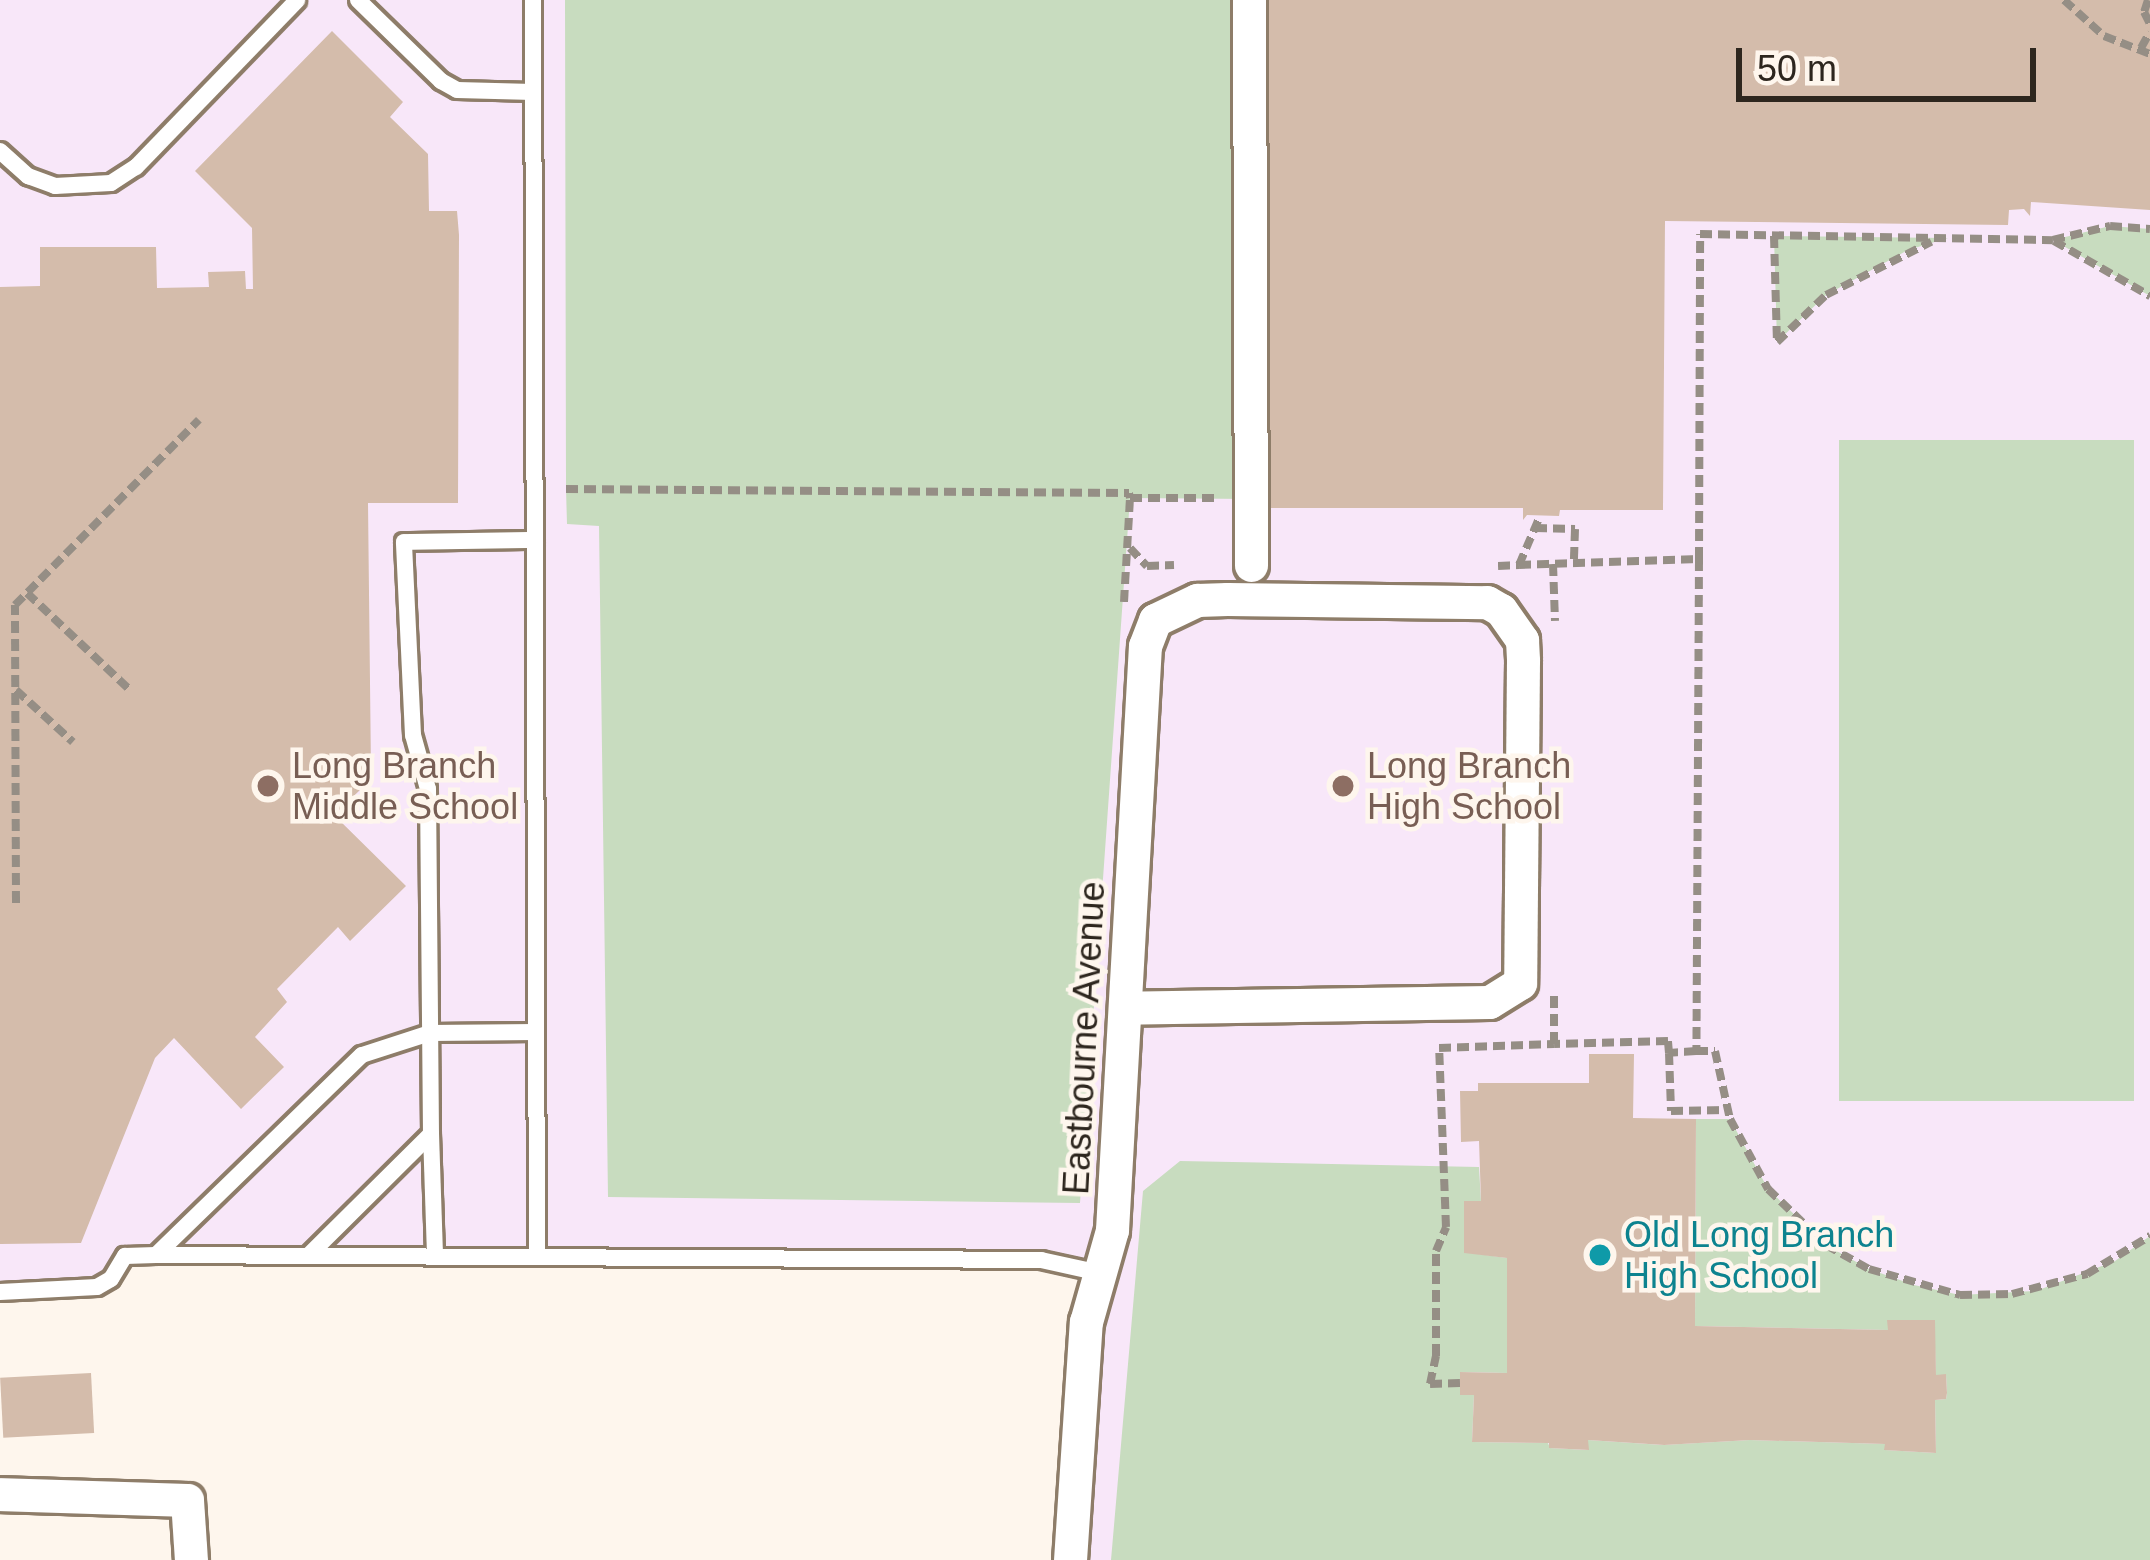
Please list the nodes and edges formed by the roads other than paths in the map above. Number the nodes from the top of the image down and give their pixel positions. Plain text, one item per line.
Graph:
1 (297, 0) edge
2 (358, 0) edge
3 (533, 0) edge
4 (1249, 0) edge
5 (533, 92) junction
6 (0, 151) edge
7 (535, 540) junction
8 (1251, 582) junction
9 (1125, 1008) junction
10 (536, 1032) junction
11 (430, 1034) junction
12 (431, 1134) junction
13 (156, 1255) junction
14 (308, 1256) junction
15 (435, 1256) junction
16 (537, 1257) junction
17 (1100, 1273) junction
18 (0, 1292) edge
19 (0, 1494) edge
20 (191, 1560) edge
21 (1070, 1560) edge

1 - 6 lane
2 - 5 lane
3 - 5 lane
4 - 8 street
5 - 7 lane
7 - 10 lane
7 - 11 lane
8 - 9 street, Eastbourne Avenue
8 - 9 street, Eastbourne Avenue
9 - 17 street, Eastbourne Avenue
10 - 11 lane
10 - 16 lane
11 - 12 lane
11 - 13 lane
12 - 14 lane
12 - 15 lane
13 - 14 lane
13 - 18 lane
14 - 15 lane
15 - 16 lane
16 - 17 lane
17 - 21 street, Eastbourne Avenue
19 - 20 street

